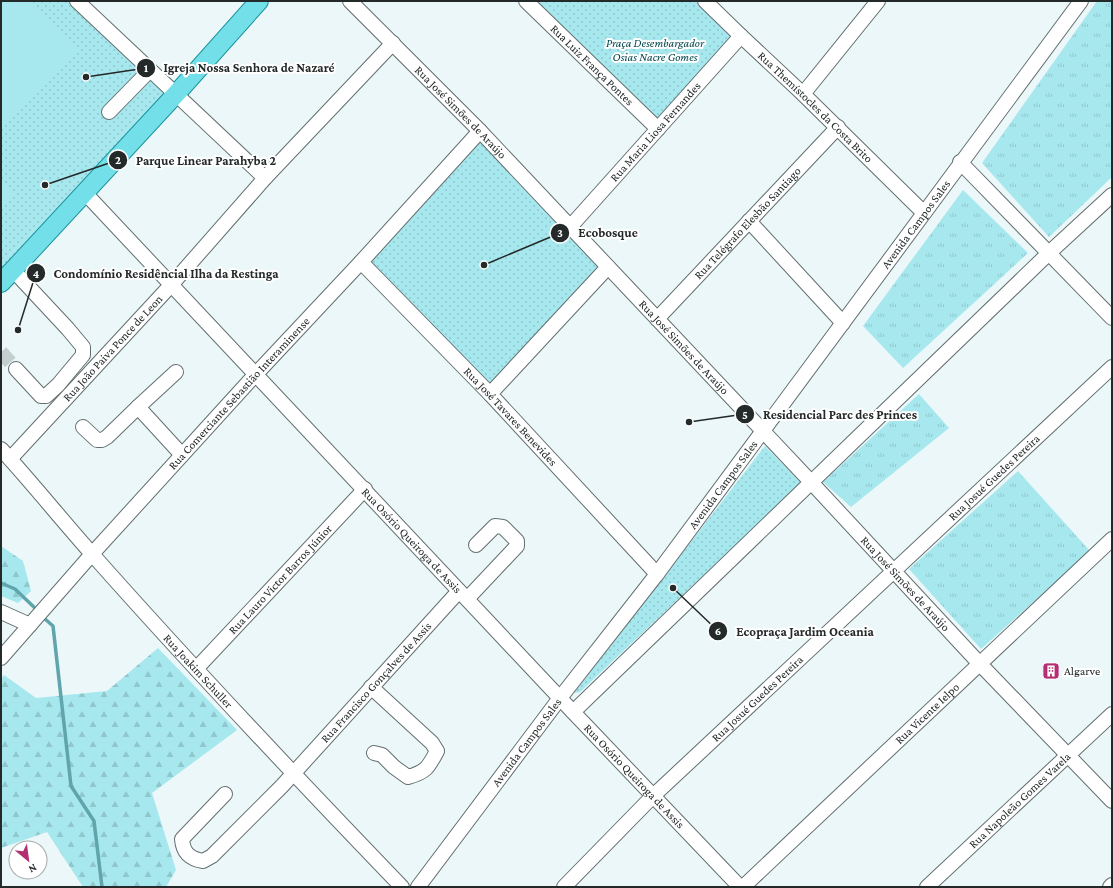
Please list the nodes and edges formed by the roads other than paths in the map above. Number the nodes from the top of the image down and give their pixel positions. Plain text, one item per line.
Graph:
1 (77, 1) edge
2 (260, 1) edge
3 (350, 1) edge
4 (526, 1) edge
5 (705, 1) edge
6 (878, 1) edge
7 (1081, 1) edge
8 (719, 6) edge
9 (741, 36) junction
10 (393, 43) junction
11 (150, 70) junction
12 (176, 94) junction
13 (803, 94) junction
14 (109, 112) dead end
15 (838, 127) junction
16 (658, 129) junction
17 (480, 131) junction
18 (960, 162) junction
19 (265, 178) junction
20 (85, 193) junction
21 (1112, 195) edge
22 (924, 213) junction
23 (749, 221) junction
24 (570, 227) junction
25 (1049, 253) junction
26 (361, 262) junction
27 (608, 267) junction
28 (7, 277) edge
29 (172, 284) junction
30 (1112, 318) edge
31 (657, 319) junction
32 (843, 323) junction
33 (1112, 367) edge
34 (16, 369) tunnel mouth
35 (176, 372) dead end
36 (255, 374) junction
37 (490, 394) junction
38 (138, 406) junction
39 (83, 427) dead end
40 (763, 432) junction
41 (6, 454) edge
42 (182, 456) junction
43 (811, 482) junction
44 (365, 489) junction
45 (1112, 539) edge
46 (476, 545) dead end
47 (92, 554) junction
48 (894, 571) junction
49 (657, 574) junction
50 (463, 595) junction
51 (1, 612) edge
52 (30, 625) junction
53 (1, 658) edge
54 (980, 663) junction
55 (196, 669) junction
56 (371, 688) junction
57 (560, 698) junction
58 (573, 712) junction
59 (1112, 714) edge
60 (374, 753) dead end
61 (1068, 755) junction
62 (292, 773) junction
63 (225, 794) dead end
64 (653, 796) junction
65 (1112, 801) edge
66 (402, 887) edge
67 (418, 887) edge
68 (564, 887) edge
69 (741, 887) edge
70 (927, 887) edge

1 - 11 street
2 - 12 main road
3 - 10 street, Rua José Simões de Araújo
4 - 16 street, Rua Luiz França Pontes
5 - 8 street, Rua Themístocles da Costa Brito
6 - 13 street
7 - 18 street, Avenida Campos Sales
8 - 9 street, Rua Themístocles da Costa Brito
9 - 13 street, Rua Themístocles da Costa Brito
9 - 16 street, Rua Maria Liosa Fernandes
10 - 17 street, Rua José Simões de Araújo
10 - 19 street, Rua João Paiva Ponce de Leon
11 - 12 street
11 - 14 street
12 - 19 street
12 - 20 main road
13 - 15 street, Rua Themístocles da Costa Brito
15 - 22 street, Rua Themístocles da Costa Brito
15 - 23 street, Rua Telégrafo Elesbão Santiago
16 - 24 street, Rua Maria Liosa Fernandes
17 - 24 street, Rua José Simões de Araújo
17 - 26 street, Rua Comerciante Sebastião Interaminense
18 - 22 street, Avenida Campos Sales
18 - 25 street
19 - 29 street, Rua João Paiva Ponce de Leon
20 - 28 main road
20 - 29 street, Rua Osório Queiroga de Assis
21 - 25 street
22 - 32 street, Avenida Campos Sales
23 - 31 street, Rua Telégrafo Elesbão Santiago
23 - 32 street
24 - 27 street, Rua José Simões de Araújo
25 - 30 street
25 - 43 street
26 - 36 street, Rua Comerciante Sebastião Interaminense
26 - 37 street, Rua José Tavares Benevides
27 - 31 street, Rua José Simões de Araújo
27 - 37 street
28 - 34 street
29 - 36 street, Rua Osório Queiroga de Assis
29 - 41 street, Rua João Paiva Ponce de Leon
31 - 40 street, Rua José Simões de Araújo
32 - 40 street, Avenida Campos Sales
33 - 48 street, Rua Josué Guedes Pereira
35 - 38 street
36 - 42 street, Rua Comerciante Sebastião Interaminense
36 - 44 street, Rua Osório Queiroga de Assis
37 - 49 street, Rua José Tavares Benevides
38 - 39 street
38 - 42 street
40 - 43 street, Rua José Simões de Araújo
40 - 49 street, Avenida Campos Sales
41 - 47 street, Rua Joakim Schuller
42 - 47 street, Rua Comerciante Sebastião Interaminense
43 - 48 street, Rua José Simões de Araújo
43 - 58 street
44 - 50 street, Rua Osório Queiroga de Assis
44 - 55 street, Rua Lauro Victor Barros Júnior
45 - 54 street, Rua Vicente Ielpo
46 - 50 street, Rua Francisco Gonçalves de Assis
47 - 52 street, Rua Comerciante Sebastião Interaminense
47 - 55 street, Rua Joakim Schuller
48 - 54 street, Rua José Simões de Araújo
48 - 64 street, Rua Josué Guedes Pereira
49 - 57 street, Avenida Campos Sales
50 - 56 street, Rua Francisco Gonçalves de Assis
50 - 57 street, Rua Osório Queiroga de Assis
51 - 52 street
52 - 53 street, Rua Comerciante Sebastião Interaminense
54 - 61 street, Rua José Simões de Araújo
54 - 69 street, Rua Vicente Ielpo
55 - 62 street, Rua Joakim Schuller
56 - 60 street
56 - 62 street, Rua Francisco Gonçalves de Assis
57 - 58 street, Rua Osório Queiroga de Assis
57 - 67 street, Avenida Campos Sales
58 - 64 street, Rua Osório Queiroga de Assis
59 - 61 street, Rua Napoleão Gomes Varela
61 - 65 street, Rua José Simões de Araújo
61 - 70 street, Rua Napoleão Gomes Varela
62 - 63 street, Rua Francisco Gonçalves de Assis
62 - 66 street, Rua Joakim Schuller
64 - 68 street, Rua Josué Guedes Pereira
64 - 69 street, Rua Osório Queiroga de Assis

